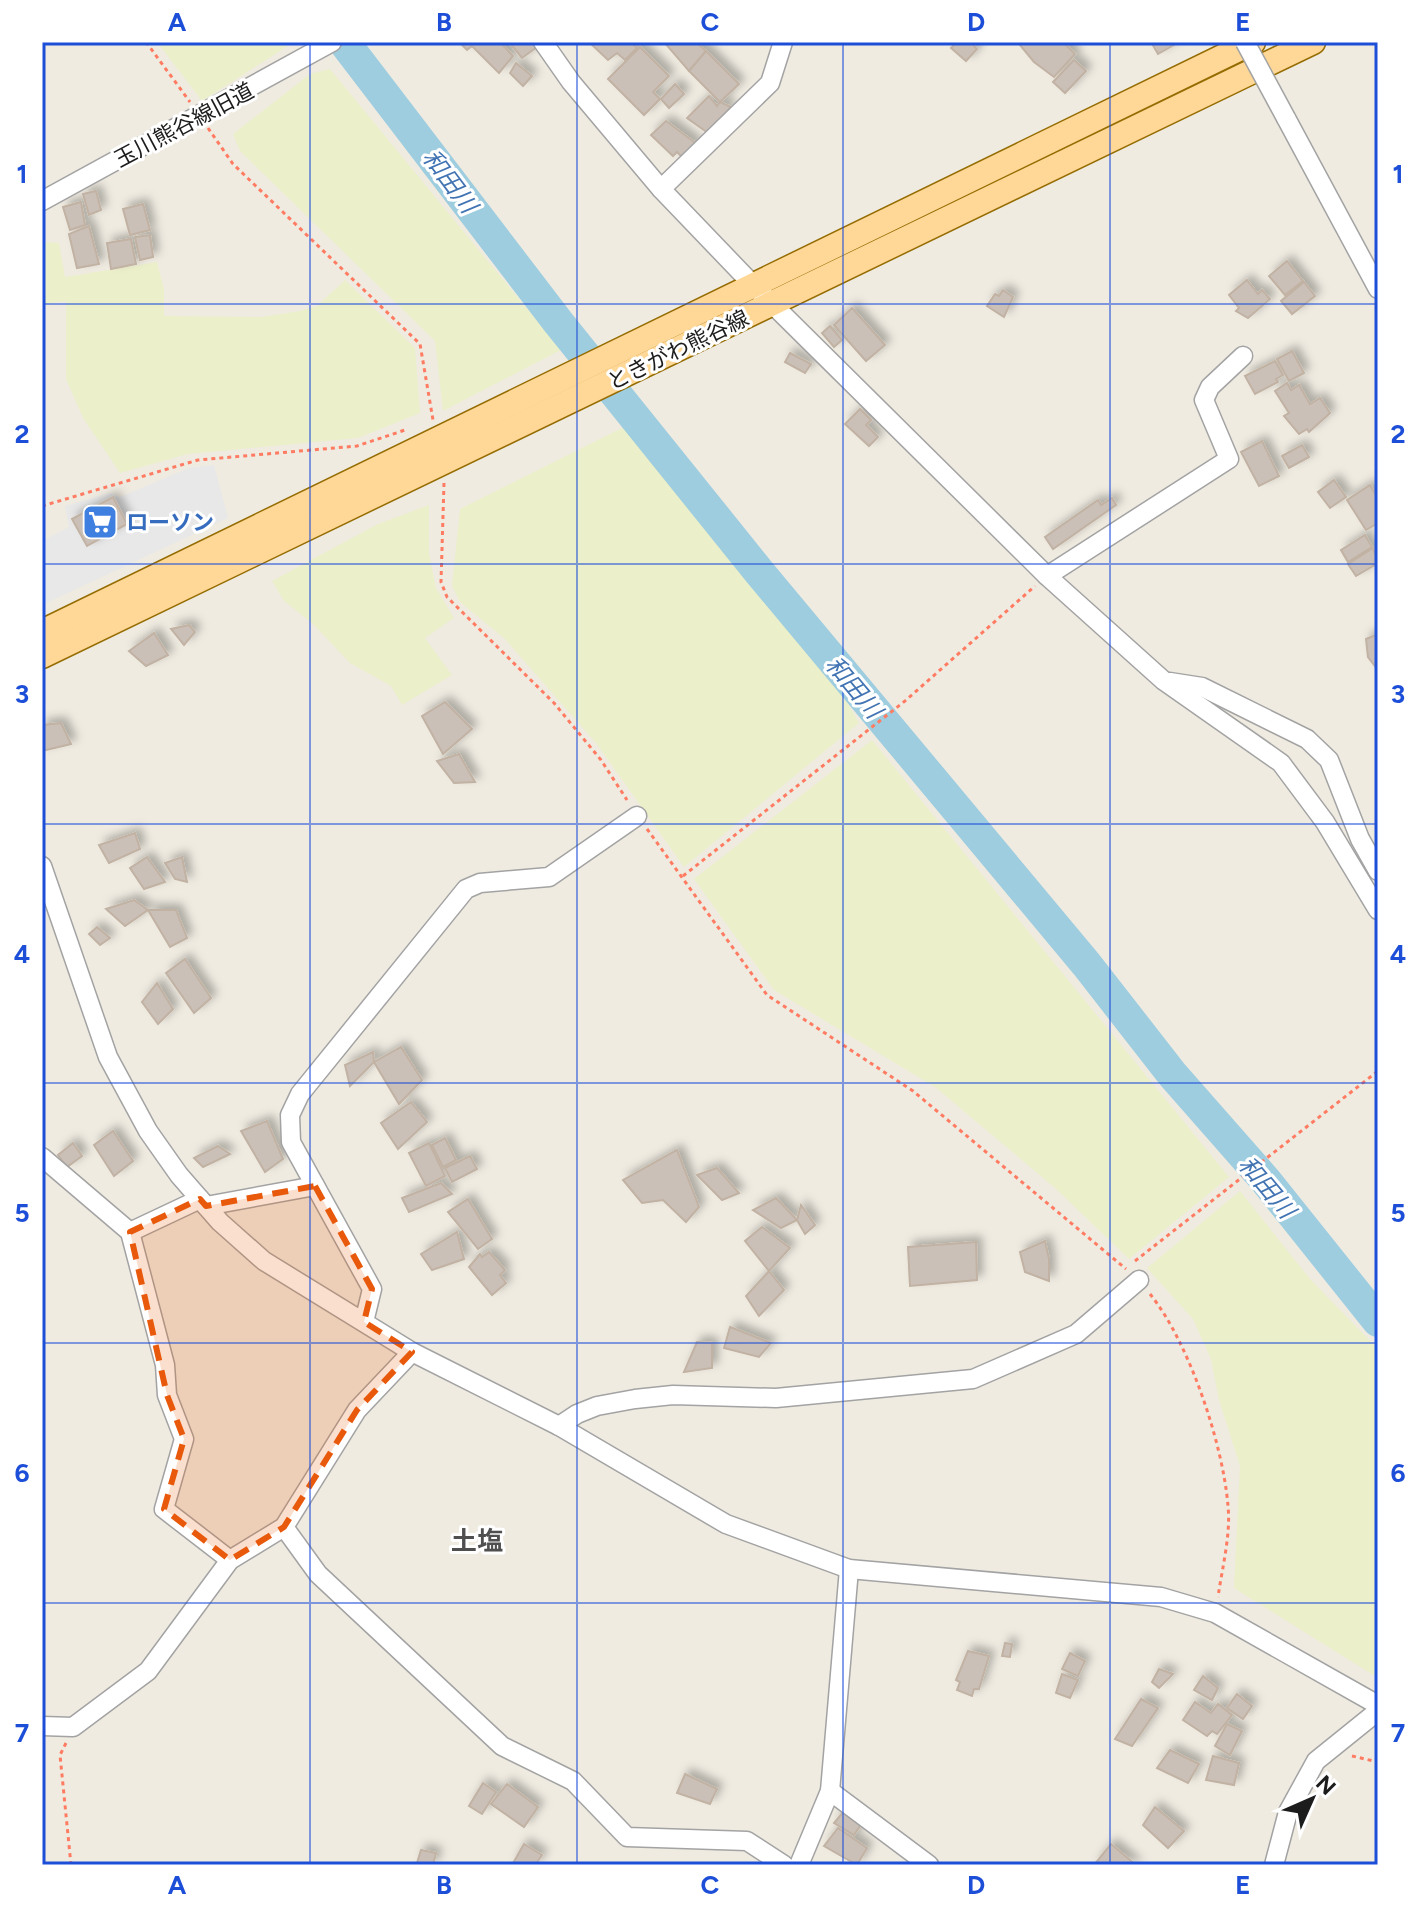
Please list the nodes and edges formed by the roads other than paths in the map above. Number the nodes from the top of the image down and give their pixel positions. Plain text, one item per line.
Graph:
1 (543, 42) edge
2 (783, 42) edge
3 (1245, 42) edge
4 (1253, 42) edge
5 (1313, 42) edge
6 (329, 44) edge
7 (661, 189) junction
8 (42, 201) edge
9 (1378, 289) edge
10 (763, 295) junction
11 (660, 345) junction
12 (1243, 356) dead end
13 (1047, 576) junction
14 (42, 632) edge
15 (42, 656) edge
16 (1164, 681) junction
17 (637, 816) road end
18 (42, 866) edge
19 (1378, 871) edge
20 (1378, 910) edge
21 (42, 1157) edge
22 (315, 1186) junction
23 (203, 1202) junction
24 (130, 1232) junction
25 (1132, 1274) road end
26 (364, 1322) junction
27 (412, 1352) junction
28 (559, 1426) junction
29 (284, 1527) junction
30 (230, 1560) junction
31 (849, 1569) junction
32 (1378, 1708) edge
33 (42, 1726) edge
34 (830, 1791) junction
35 (784, 1865) edge
36 (799, 1865) edge
37 (929, 1865) edge
38 (1274, 1865) edge

1 - 7 street
2 - 7 street
3 - 9 street, bridge
4 - 10 main road, ときがわ熊谷線
5 - 10 main road, ときがわ熊谷線
6 - 8 street, 玉川熊谷線旧道
7 - 10 street
10 - 11 main road, ときがわ熊谷線
10 - 13 street
11 - 14 main road, ときがわ熊谷線
11 - 15 main road, ときがわ熊谷線
12 - 13 street
13 - 16 street
16 - 19 street
16 - 20 street
17 - 22 street
18 - 23 street
21 - 24 street
22 - 23 street
22 - 26 street
23 - 24 street
23 - 26 street
24 - 30 street
25 - 28 street
26 - 27 street
27 - 28 street
27 - 29 street
28 - 31 street
29 - 30 street
29 - 35 street
30 - 33 street
31 - 32 street
31 - 34 street
32 - 38 street
34 - 36 street
34 - 37 street

